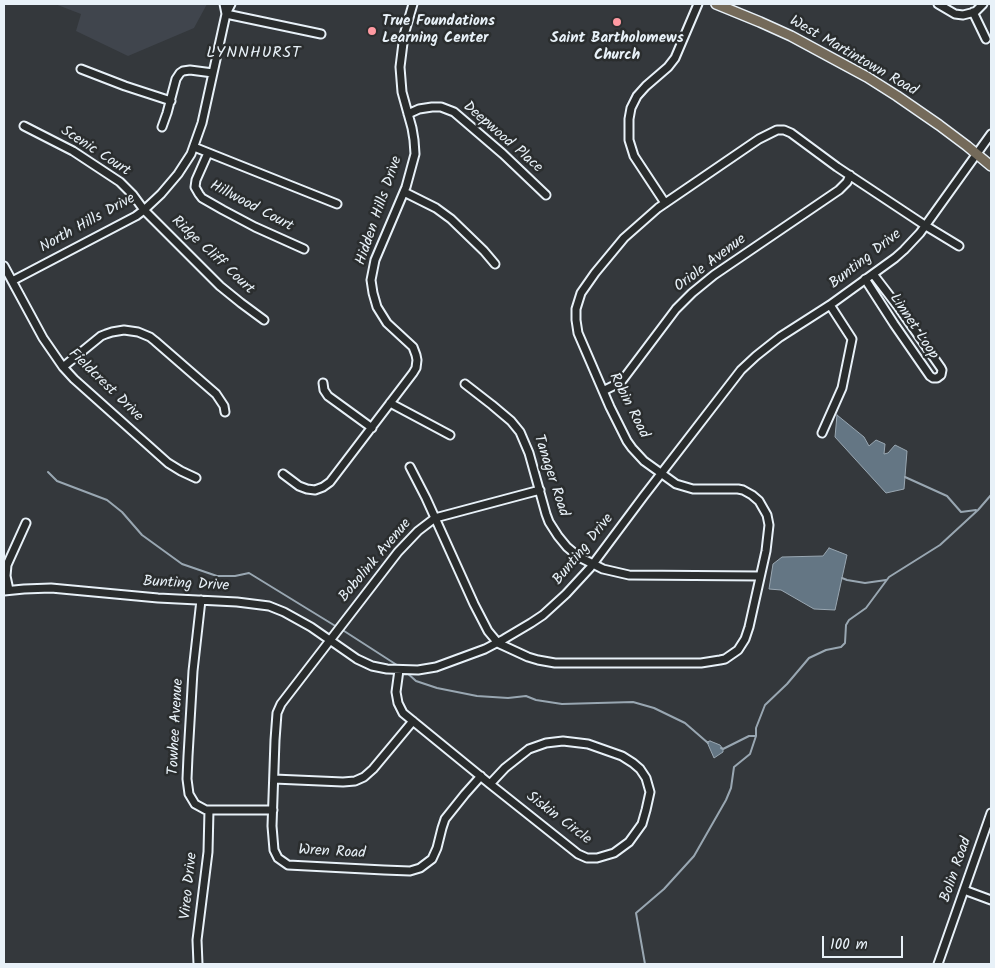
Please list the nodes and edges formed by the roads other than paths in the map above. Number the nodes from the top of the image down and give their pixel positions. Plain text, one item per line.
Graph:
1 (224, 4) edge
2 (231, 4) edge
3 (412, 4) edge
4 (698, 4) edge
5 (716, 4) edge
6 (938, 4) edge
7 (984, 4) edge
8 (973, 12) junction
9 (226, 14) junction
10 (321, 34) dead end
11 (986, 39) dead end
12 (81, 69) dead end
13 (213, 73) junction
14 (171, 101) junction
15 (408, 114) junction
16 (24, 126) dead end
17 (162, 127) dead end
18 (991, 134) edge
19 (194, 147) junction
20 (208, 153) junction
21 (976, 154) junction
22 (991, 166) edge
23 (850, 176) junction
24 (404, 192) junction
25 (546, 195) dead end
26 (665, 203) junction
27 (338, 204) dead end
28 (144, 210) junction
29 (926, 226) junction
30 (959, 246) dead end
31 (304, 249) dead end
32 (495, 264) dead end
33 (4, 266) edge
34 (873, 274) junction
35 (865, 279) junction
36 (12, 281) junction
37 (830, 305) junction
38 (900, 308) junction
39 (888, 316) junction
40 (264, 320) dead end
41 (63, 366) junction
42 (323, 383) dead end
43 (465, 384) dead end
44 (603, 391) junction
45 (390, 403) junction
46 (225, 412) dead end
47 (372, 428) junction
48 (822, 433) dead end
49 (450, 435) dead end
50 (410, 467) dead end
51 (283, 474) dead end
52 (662, 474) junction
53 (196, 478) dead end
54 (540, 490) junction
55 (435, 518) junction
56 (26, 523) dead end
57 (593, 564) junction
58 (760, 576) junction
59 (6, 590) edge
60 (200, 600) junction
61 (330, 640) junction
62 (498, 642) junction
63 (399, 670) junction
64 (413, 721) junction
65 (481, 776) junction
66 (274, 779) junction
67 (490, 784) junction
68 (209, 810) junction
69 (272, 810) junction
70 (991, 813) edge
71 (964, 890) junction
72 (991, 900) edge
73 (198, 964) edge
74 (938, 964) edge

1 - 9 street, North Hills Drive
2 - 9 street, North Hills Drive
3 - 15 street, Hidden Hills Drive
4 - 26 street
5 - 21 main road, West Martintown Road
6 - 8 street
7 - 8 street
8 - 11 street
9 - 10 street
9 - 13 street, North Hills Drive
12 - 14 street
13 - 14 street
13 - 19 street, North Hills Drive
14 - 17 street
15 - 24 street, Hidden Hills Drive
15 - 25 street, Deepwood Place
16 - 28 street, Scenic Court
18 - 21 street, Bunting Drive
19 - 20 street
19 - 28 street, North Hills Drive
20 - 27 street
20 - 31 street, Hillwood Court
21 - 22 main road, West Martintown Road
21 - 29 street, Bunting Drive
23 - 26 street, Robin Road
23 - 29 street, Robin Road
23 - 44 street, Oriole Avenue
24 - 32 street
24 - 45 street, Hidden Hills Drive
26 - 44 street, Robin Road
28 - 36 street, North Hills Drive
28 - 40 street, Ridge Cliff Court
29 - 30 street, Robin Road
29 - 34 street, Bunting Drive
33 - 36 street, Fieldcrest Drive
34 - 35 street, Bunting Drive
34 - 38 street, Linnet Loop
35 - 37 street, Bunting Drive
35 - 39 street, Linnet Loop
36 - 41 street, Fieldcrest Drive
37 - 48 street
37 - 52 street, Bunting Drive
38 - 39 street
38 - 39 street, Linnet Loop
41 - 46 street
41 - 53 street, Fieldcrest Drive
42 - 47 street
43 - 54 street, Tanager Road
44 - 52 street, Robin Road
45 - 47 street, Hidden Hills Drive
45 - 49 street
47 - 51 street, Hidden Hills Drive
50 - 55 street, Robin Road
52 - 57 street, Bunting Drive
52 - 58 street, Robin Road
54 - 55 street, Bobolink Avenue
54 - 57 street, Tanager Road
55 - 61 street, Bobolink Avenue
55 - 62 street, Robin Road
56 - 59 street
57 - 58 street, Tanager Road
57 - 62 street, Bunting Drive
58 - 62 street, Robin Road
59 - 60 street, Bunting Drive
60 - 61 street, Bunting Drive
60 - 68 street, Towhee Avenue
61 - 63 street, Bunting Drive
61 - 66 street, Wren Road
62 - 63 street, Bunting Drive
63 - 64 street, Siskin Circle
64 - 65 street, Siskin Circle
64 - 66 street
65 - 67 street, Siskin Circle
65 - 69 street, Wren Road
66 - 69 street, Wren Road
67 - 67 street, Siskin Circle
68 - 69 street
68 - 73 street, Vireo Drive
70 - 71 street, Bolin Road
71 - 72 street
71 - 74 street, Bolin Road

